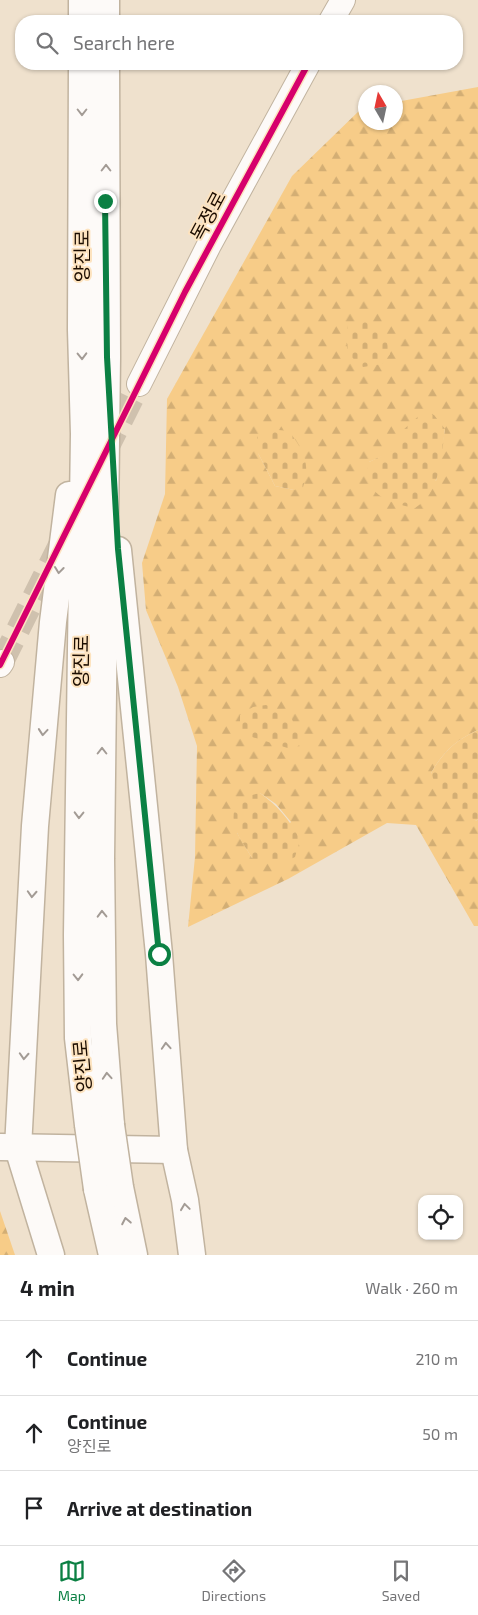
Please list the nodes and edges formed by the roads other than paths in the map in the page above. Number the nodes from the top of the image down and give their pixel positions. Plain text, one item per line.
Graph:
1 (82, 0) edge
2 (106, 0) edge
3 (82, 15) edge
4 (106, 15) edge
5 (82, 70) edge
6 (106, 70) edge
7 (305, 70) edge
8 (107, 357) junction
9 (83, 383) junction
10 (139, 384) tunnel mouth
11 (99, 1125) junction
12 (9, 1147) edge
13 (174, 1150) junction
14 (108, 1188) junction
15 (52, 1255) edge
16 (112, 1255) edge
17 (134, 1255) edge
18 (192, 1255) edge

1 - 3 main road
2 - 4 main road
5 -> 9 main road, 양진로
8 -> 6 main road, 양진로
7 - 10 street, 독정로
11 -> 8 main road, 양진로
13 -> 8 main road
9 -> 11 main road, 양진로
9 -> 12 main road
11 - 14 main road, 양진로, bridge
12 - 13 main road
12 - 15 main road
18 -> 13 main road
14 - 16 main road, 양진로
17 -> 14 main road, 양진로

